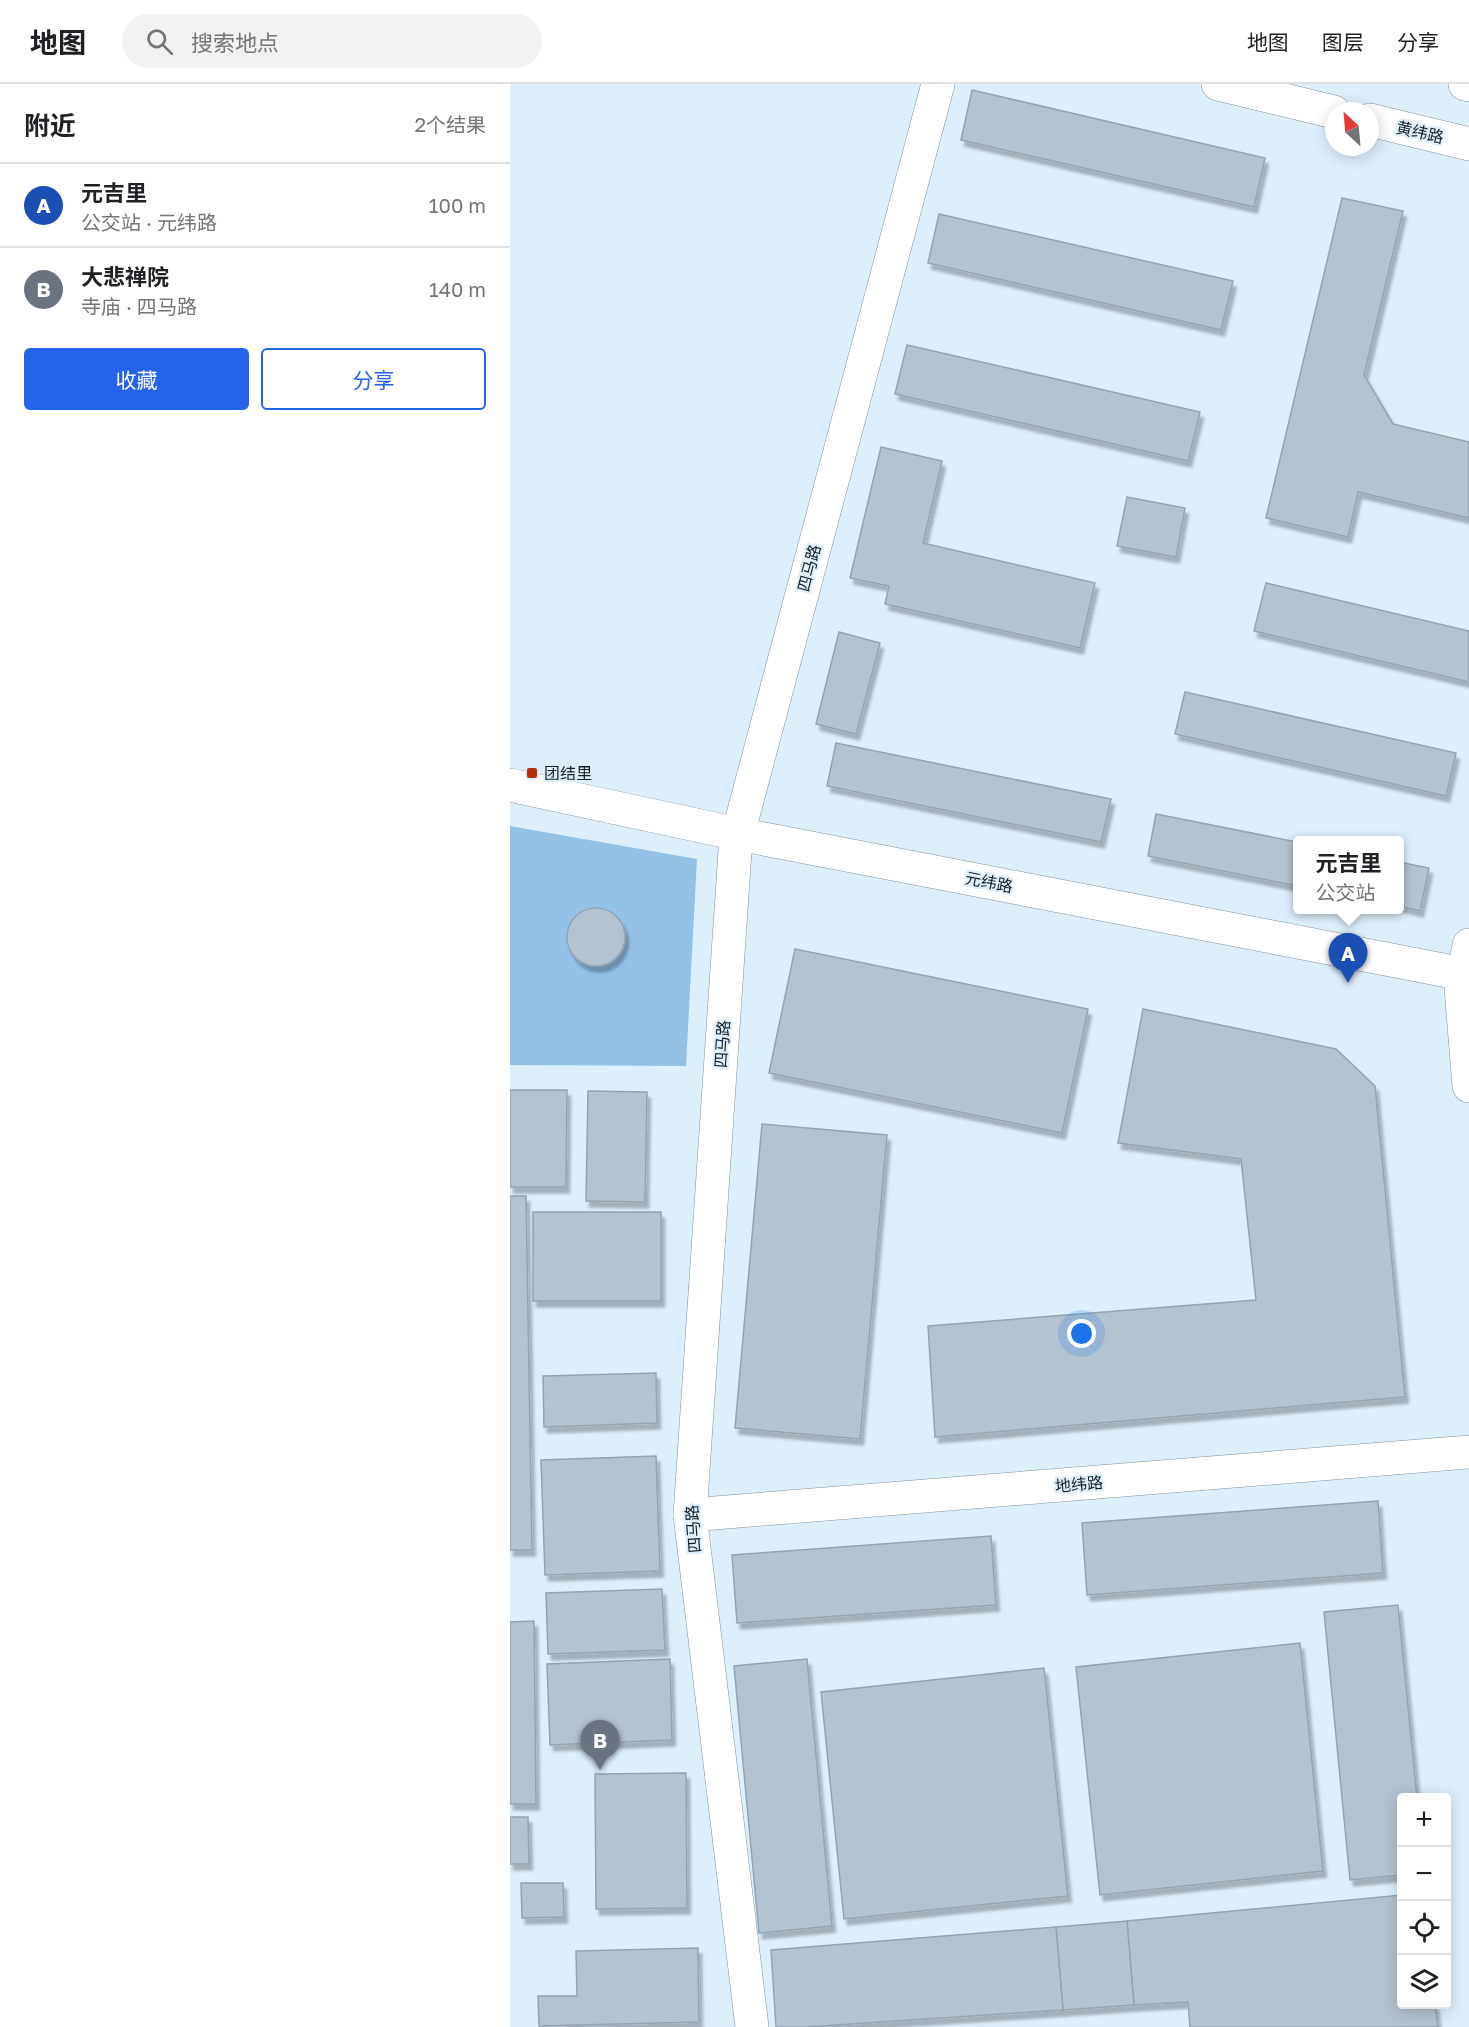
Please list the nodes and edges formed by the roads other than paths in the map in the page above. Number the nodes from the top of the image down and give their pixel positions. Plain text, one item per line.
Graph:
1 (938, 84) edge
2 (1218, 84) edge
3 (1325, 110) edge
4 (1379, 122) edge
5 (1469, 144) edge
6 (510, 785) edge
7 (510, 805) edge
8 (736, 842) junction
9 (1466, 974) edge
10 (1469, 1086) edge
11 (1469, 1452) edge
12 (690, 1515) junction
13 (752, 2027) edge

1 - 8 street, 四马路
2 - 3 street
4 - 5 street, 黄纬路
6 - 8 street, 元纬路
7 - 8 street, 元纬路
8 - 9 street, 元纬路
8 - 12 street, 四马路
9 - 10 street
11 - 12 street, 地纬路
12 - 13 street, 四马路

